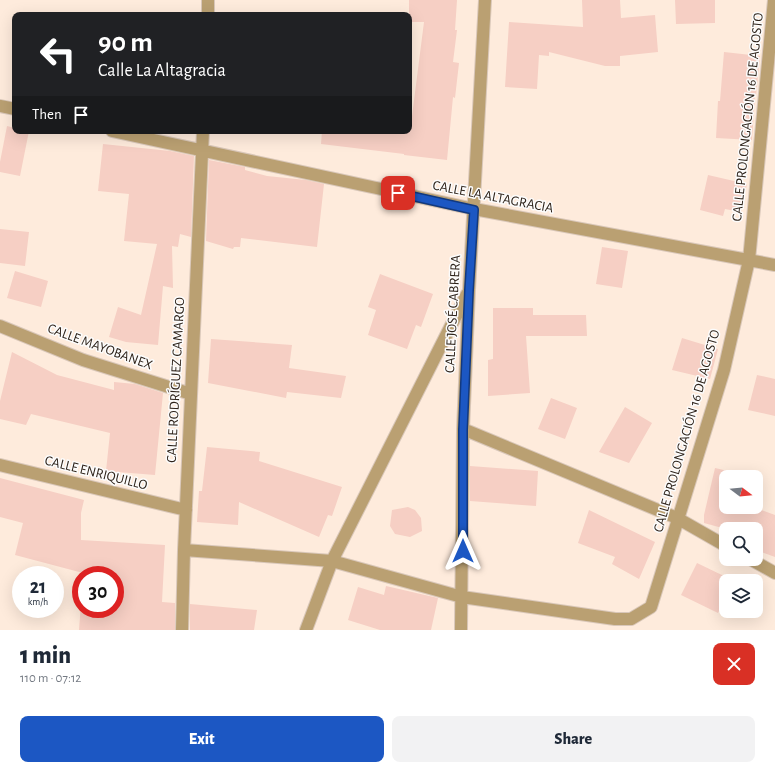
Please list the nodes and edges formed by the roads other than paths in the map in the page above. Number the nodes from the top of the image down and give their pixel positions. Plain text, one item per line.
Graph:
1 (208, 0) edge
2 (485, 0) edge
3 (774, 0) edge
4 (208, 12) edge
5 (0, 106) edge
6 (12, 108) edge
7 (126, 134) edge
8 (203, 134) edge
9 (202, 151) junction
10 (474, 210) junction
11 (749, 260) junction
12 (775, 265) edge
13 (469, 290) junction
14 (0, 326) edge
15 (191, 394) junction
16 (463, 430) junction
17 (0, 465) edge
18 (186, 510) junction
19 (677, 518) junction
20 (719, 542) edge
21 (184, 550) junction
22 (332, 561) junction
23 (762, 566) edge
24 (775, 573) edge
25 (462, 597) junction
26 (182, 630) edge
27 (306, 630) edge
28 (461, 630) edge

1 - 4 street
2 - 10 street, CALLE JOSÉ CABRERA
3 - 11 street, CALLE PROLONGACIÓN 16 DE AGOSTO
5 - 6 street
7 - 9 street, CALLE LA ALTAGRACIA
8 - 9 street, CALLE RODRÍGUEZ CAMARGO
9 - 10 street, CALLE LA ALTAGRACIA
9 - 15 street, CALLE RODRÍGUEZ CAMARGO
10 - 11 street, CALLE LA ALTAGRACIA
10 - 13 street, CALLE JOSÉ CABRERA
11 - 12 street, CALLE LA ALTAGRACIA
11 - 19 street, CALLE PROLONGACIÓN 16 DE AGOSTO
13 - 16 street, CALLE JOSÉ CABRERA
13 - 22 street
14 - 15 street, CALLE MAYOBANEX
15 - 18 street, CALLE RODRÍGUEZ CAMARGO
16 - 19 street
16 - 25 street, CALLE JOSÉ CABRERA
17 - 18 street, CALLE ENRIQUILLO
18 - 21 street, CALLE RODRÍGUEZ CAMARGO
19 - 20 street
19 - 25 street, CALLE PROLONGACIÓN 16 DE AGOSTO
21 - 22 street
21 - 26 street, CALLE RODRÍGUEZ CAMARGO
22 - 25 street
22 - 27 street
23 - 24 street
25 - 28 street, CALLE JOSÉ CABRERA

